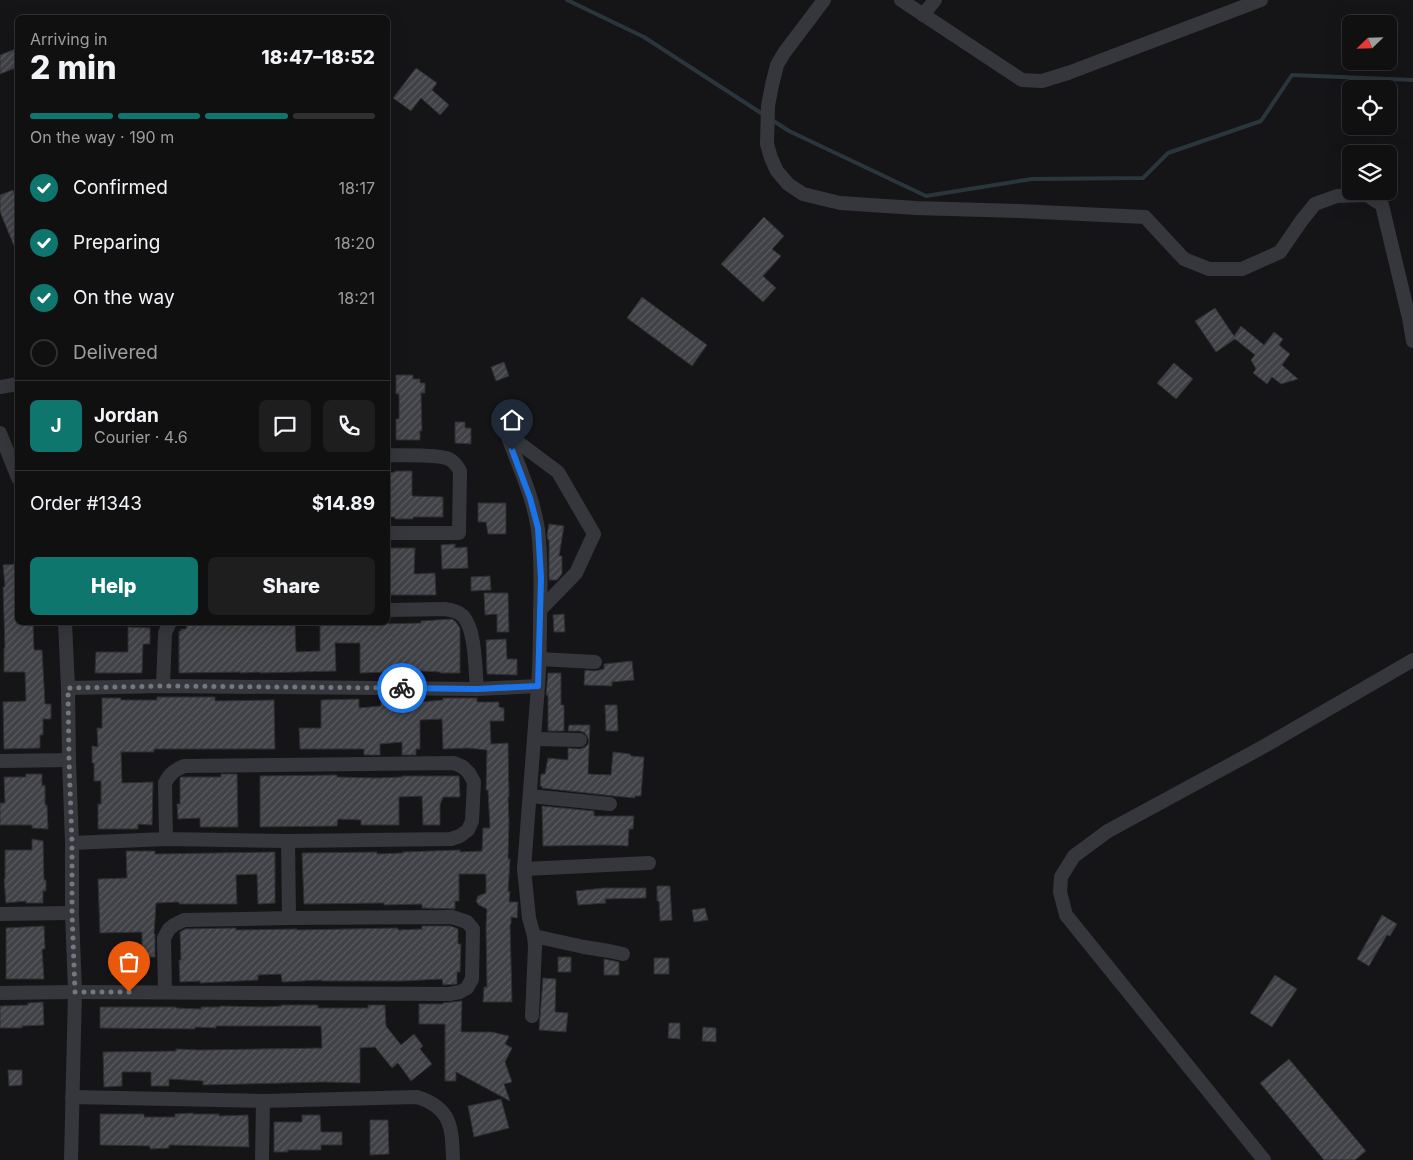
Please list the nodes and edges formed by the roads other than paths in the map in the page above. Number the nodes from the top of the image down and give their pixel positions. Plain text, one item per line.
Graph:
1 (824, 0) edge
2 (901, 0) edge
3 (935, 0) edge
4 (1260, 0) edge
5 (923, 15) junction
6 (1413, 341) edge
7 (15, 384) edge
8 (0, 387) edge
9 (0, 433) edge
10 (390, 455) edge
11 (15, 470) edge
12 (390, 533) edge
13 (390, 610) edge
14 (540, 610) junction
15 (64, 625) edge
16 (169, 625) edge
17 (540, 659) junction
18 (1413, 660) edge
19 (595, 662) dead end
20 (163, 686) junction
21 (538, 686) junction
22 (68, 688) junction
23 (477, 689) junction
24 (535, 738) junction
25 (580, 740) dead end
26 (69, 760) junction
27 (0, 761) edge
28 (530, 796) junction
29 (610, 804) dead end
30 (166, 839) junction
31 (288, 841) junction
32 (72, 843) junction
33 (649, 862) dead end
34 (524, 868) junction
35 (72, 913) junction
36 (0, 914) edge
37 (289, 918) junction
38 (534, 936) junction
39 (623, 954) dead end
40 (0, 992) edge
41 (75, 992) junction
42 (165, 992) junction
43 (532, 1016) dead end
44 (72, 1097) junction
45 (263, 1101) junction
46 (70, 1160) edge
47 (262, 1160) edge
48 (453, 1160) edge
49 (1264, 1160) edge

1 - 6 street
2 - 5 street
3 - 5 street
4 - 5 street
7 - 8 street
9 - 11 street
10 - 12 street
13 - 23 street
14 - 14 street
14 - 17 street
15 - 22 street
16 - 20 street
17 - 19 street
17 - 21 street
18 - 49 street
20 - 22 street
20 - 23 street
21 - 23 street
21 - 24 street
22 - 26 street
24 - 25 street
24 - 28 street
26 - 27 street
26 - 32 street
28 - 29 street
28 - 34 street
30 - 31 street
30 - 31 street
30 - 32 street
31 - 37 street
32 - 35 street
33 - 34 street
34 - 38 street
35 - 36 street
35 - 41 street
37 - 42 street
37 - 42 street
38 - 39 street
38 - 43 street
40 - 41 street
41 - 42 street
41 - 44 street
44 - 45 street
44 - 46 street
45 - 47 street
45 - 48 street

